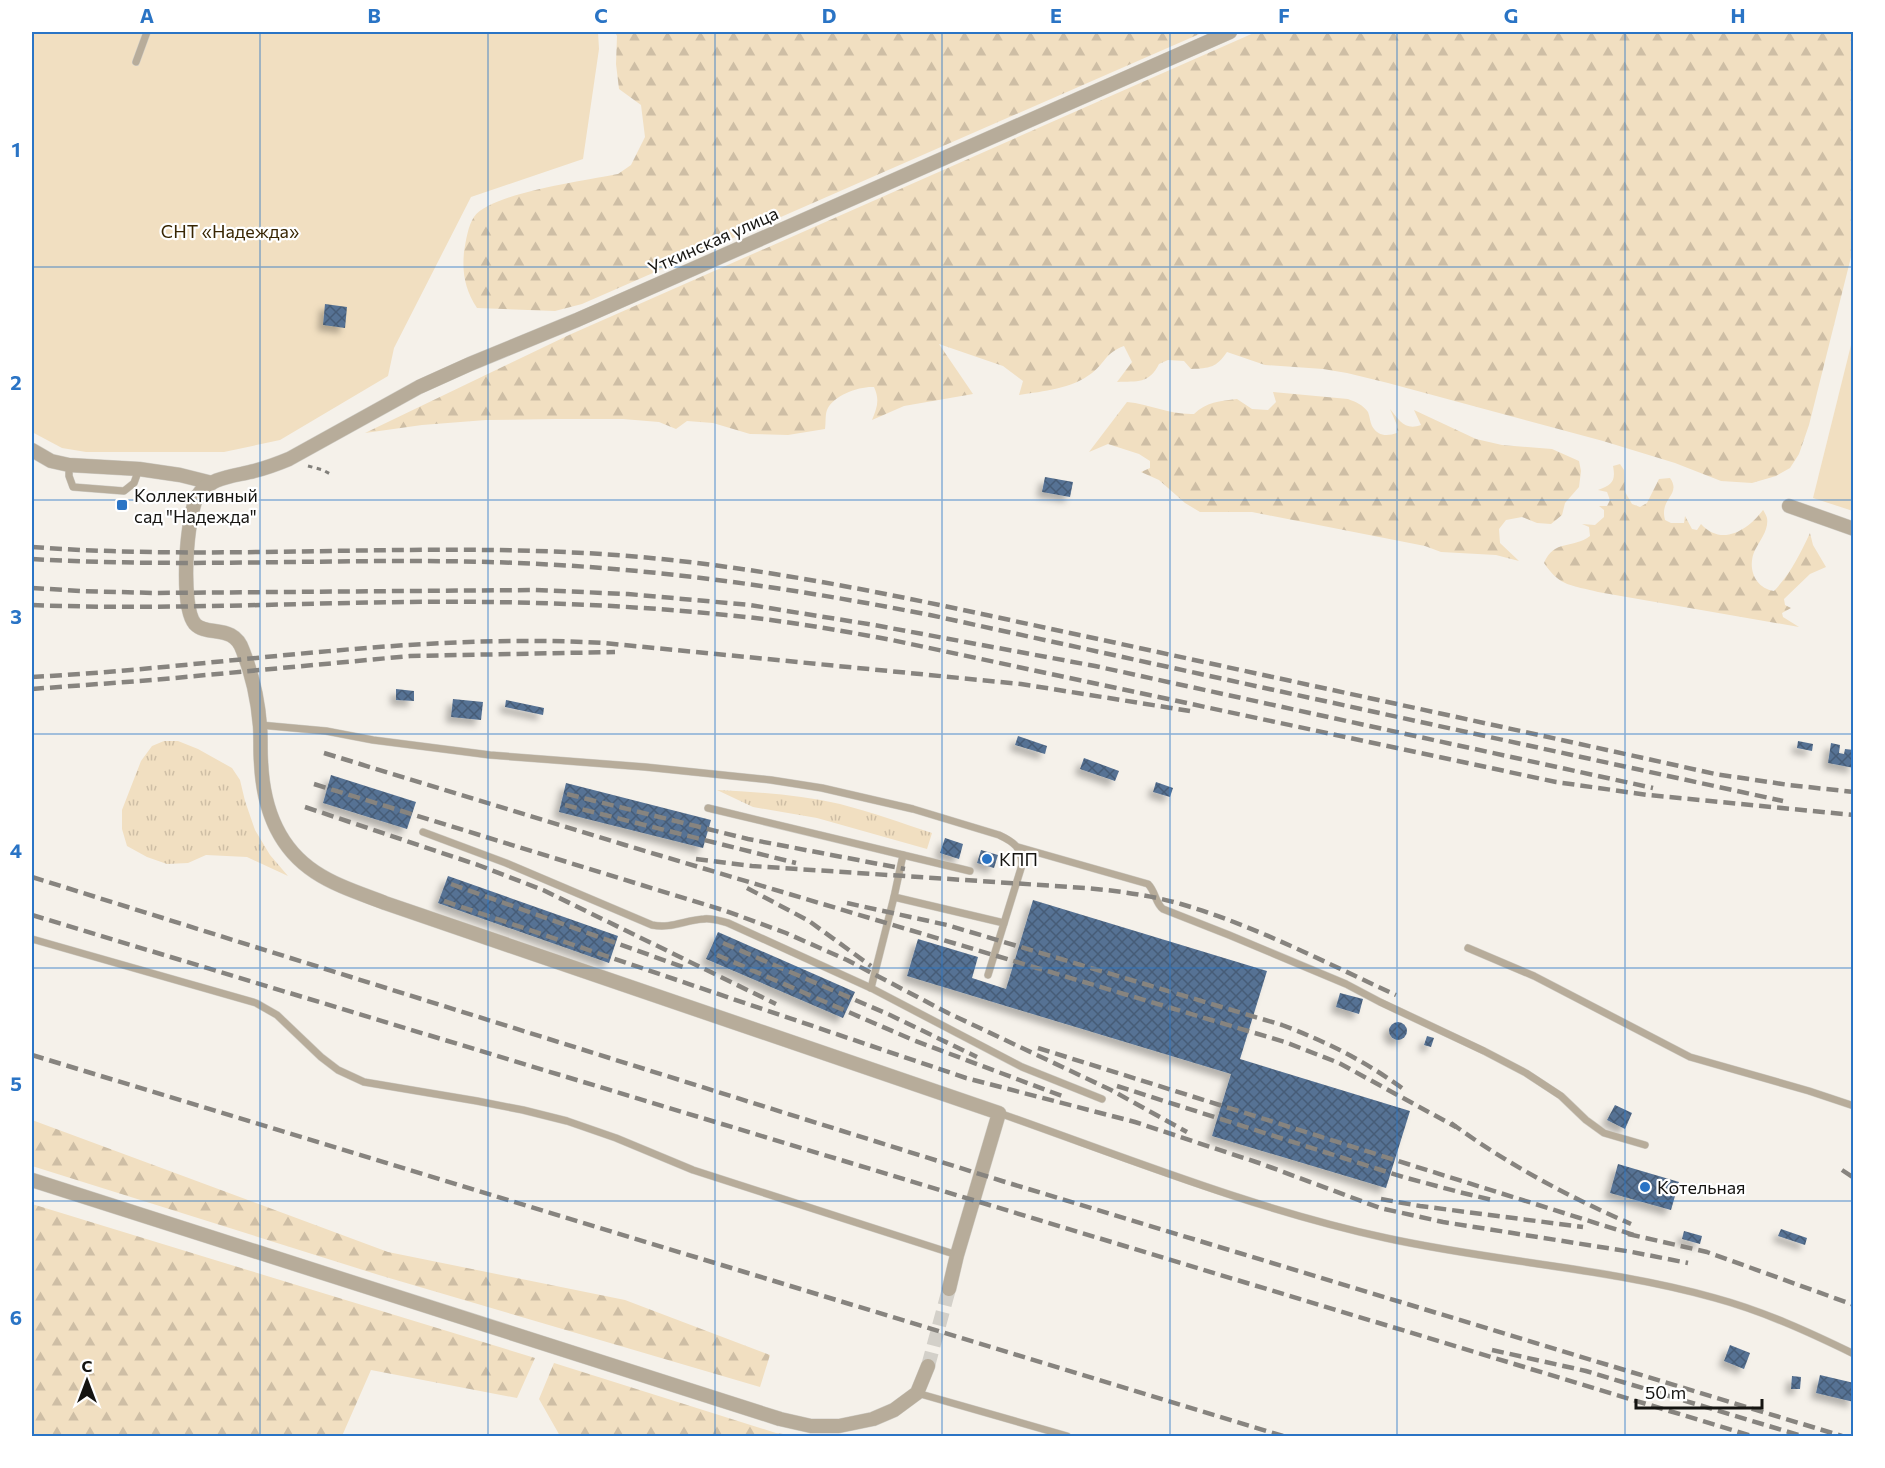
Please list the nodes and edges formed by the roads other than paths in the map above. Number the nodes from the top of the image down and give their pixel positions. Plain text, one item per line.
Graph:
1 (147, 32) edge
2 (1230, 32) edge
3 (136, 62) dead end
4 (32, 450) edge
5 (69, 465) junction
6 (139, 469) junction
7 (212, 483) junction
8 (1789, 506) dead end
9 (1854, 529) edge
10 (260, 725) junction
11 (708, 808) dead end
12 (423, 832) dead end
13 (1018, 847) junction
14 (903, 855) junction
15 (970, 871) dead end
16 (894, 897) junction
17 (1004, 923) junction
18 (32, 939) edge
19 (1468, 948) dead end
20 (988, 975) dead end
21 (871, 988) junction
22 (1102, 1100) dead end
23 (1854, 1106) edge
24 (999, 1113) junction
25 (1645, 1144) dead end
26 (32, 1180) edge
27 (957, 1255) junction
28 (949, 1289) tunnel mouth
29 (1854, 1354) edge
30 (927, 1366) tunnel mouth
31 (917, 1393) junction
32 (1067, 1437) edge

1 - 3 lane
2 - 7 street, Уткинская улица
4 - 5 street
5 - 6 street
5 - 6 lane
6 - 7 street
7 - 10 street
8 - 9 street
10 - 13 lane
10 - 24 street
11 - 14 lane
12 - 21 lane
13 - 17 lane
13 - 25 lane
14 - 15 lane
14 - 16 lane
16 - 17 lane
16 - 21 lane
17 - 20 lane
18 - 27 lane
19 - 23 lane
21 - 22 lane
24 - 27 street
24 - 29 lane
26 - 31 street
27 - 28 street
30 - 31 street
31 - 32 lane

